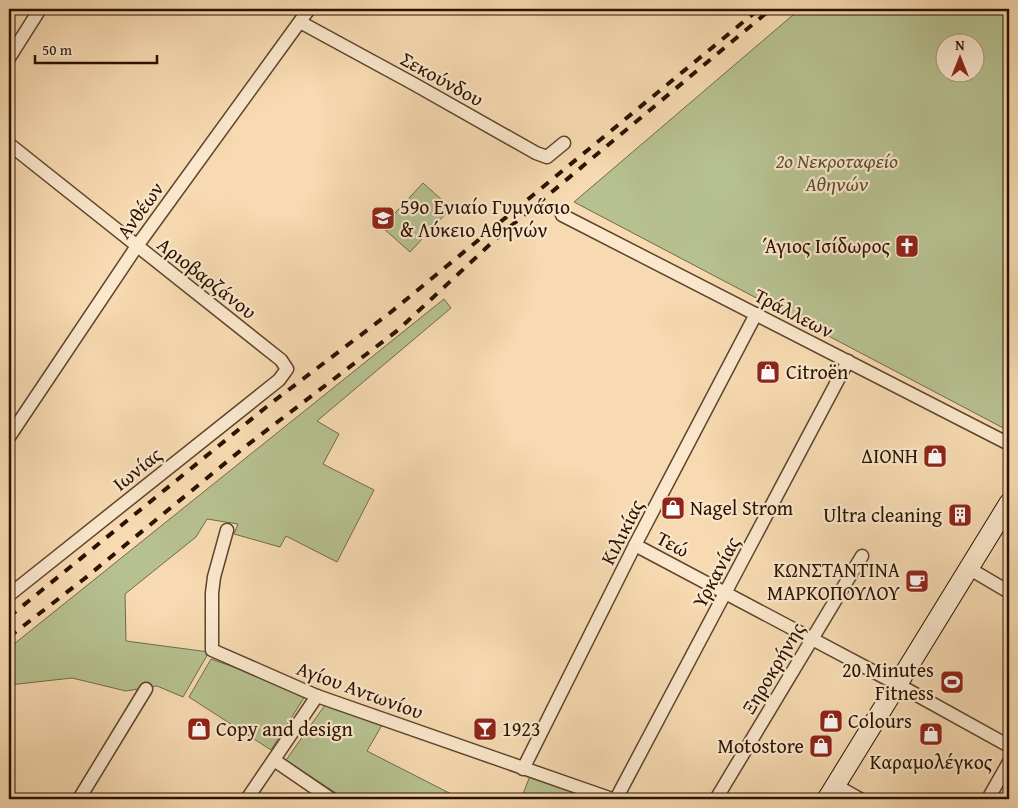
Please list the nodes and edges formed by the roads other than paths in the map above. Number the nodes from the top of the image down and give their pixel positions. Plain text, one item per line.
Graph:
1 (40, 9) edge
2 (309, 9) edge
3 (300, 22) junction
4 (9, 58) edge
5 (564, 142) dead end
6 (9, 144) edge
7 (562, 215) dead end
8 (137, 246) junction
9 (756, 314) junction
10 (848, 361) junction
11 (287, 369) joint
12 (9, 437) edge
13 (1009, 444) edge
14 (1009, 504) edge
15 (227, 530) dead end
16 (635, 545) junction
17 (862, 556) dead end
18 (970, 569) junction
19 (1009, 592) edge
20 (725, 593) junction
21 (9, 595) edge
22 (812, 639) junction
23 (896, 684) junction
24 (146, 689) dead end
25 (317, 696) junction
26 (1009, 746) edge
27 (274, 760) junction
28 (1009, 762) edge
29 (523, 768) junction
30 (831, 792) edge
31 (79, 799) edge
32 (247, 799) edge
33 (331, 799) edge
34 (612, 799) edge
35 (616, 799) edge
36 (716, 799) edge
37 (860, 799) edge
38 (988, 799) edge

1 - 4 street
2 - 3 street, Ανθέων
3 - 5 street, Σεκούνδου
3 - 8 street, Ανθέων
6 - 8 street, Αριοβαρζάνου
7 - 9 street, Τράλλεων
8 - 11 street, Αριοβαρζάνου
8 - 12 street, Ανθέων
9 - 10 street, Τράλλεων
9 - 16 street, Κιλικίας
10 - 13 street, Τράλλεων
10 - 20 street, Υρκανίας
11 - 21 street, Ιωνίας
14 - 18 main road
15 - 25 street, Αγίου Αντωνίου
16 - 20 street, Τεώ
16 - 29 street, Κιλικίας
17 - 22 street, Ξηροκρήνης
18 - 19 street
18 - 23 main road
20 - 22 street, Τεώ
20 - 35 street, Υρκανίας
22 - 23 street, Τεώ
22 - 36 street, Ξηροκρήνης
23 - 26 street, Τεώ
23 - 30 main road
24 - 31 street
25 - 27 street
25 - 29 street, Αγίου Αντωνίου
27 - 32 street
27 - 33 street
28 - 38 street
29 - 34 street, Αγίου Αντωνίου
30 - 37 street

